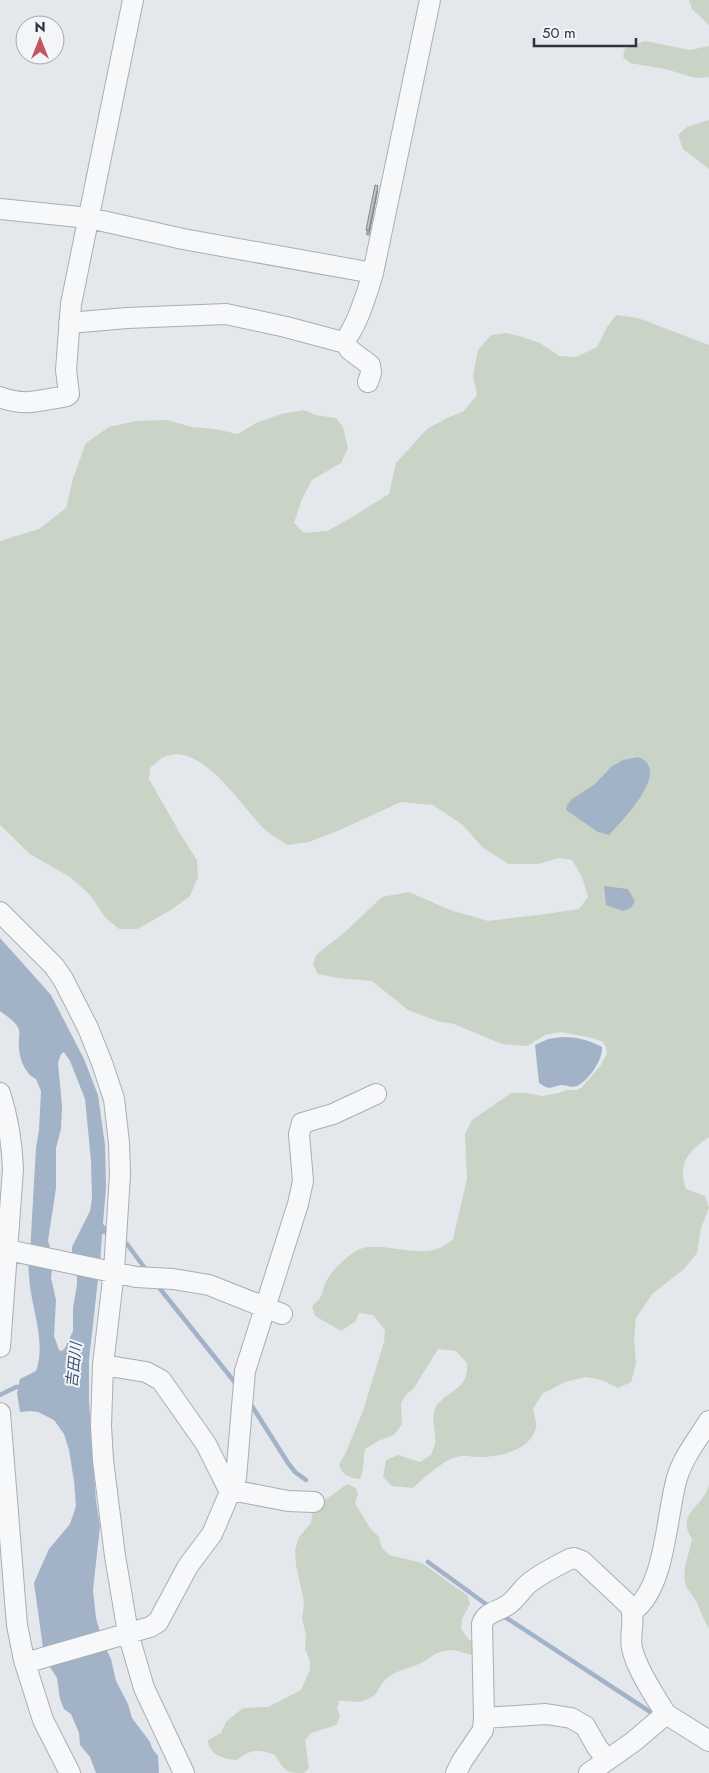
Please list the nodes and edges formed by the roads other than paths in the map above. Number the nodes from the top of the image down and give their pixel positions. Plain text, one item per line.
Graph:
1 (133, 0) edge
2 (430, 0) edge
3 (0, 209) edge
4 (89, 218) junction
5 (373, 273) junction
6 (69, 323) junction
7 (344, 341) junction
8 (368, 382) dead end
9 (0, 397) edge
10 (0, 912) edge
11 (0, 1093) edge
12 (376, 1094) dead end
13 (13, 1251) junction
14 (110, 1270) junction
15 (273, 1311) junction
16 (0, 1347) edge
17 (103, 1366) junction
18 (0, 1414) edge
19 (709, 1421) edge
20 (231, 1490) junction
21 (314, 1502) dead end
22 (633, 1611) junction
23 (124, 1634) junction
24 (30, 1661) junction
25 (484, 1718) junction
26 (661, 1719) junction
27 (709, 1742) edge
28 (607, 1760) junction
29 (70, 1773) edge
30 (184, 1773) edge
31 (456, 1773) edge
32 (589, 1773) edge

1 - 4 street
2 - 5 street
3 - 4 street
4 - 5 street
4 - 6 street
5 - 7 street
6 - 7 street
6 - 9 street
7 - 8 street
10 - 14 street
11 - 13 street
12 - 15 street
13 - 14 street
13 - 16 street
14 - 15 street
14 - 17 street
15 - 20 street
17 - 20 street
17 - 23 street
18 - 24 street
19 - 22 street
20 - 21 street
20 - 23 street
22 - 25 street
22 - 26 street
23 - 24 street
23 - 30 street
24 - 29 street
25 - 28 street
25 - 31 street
26 - 27 street
26 - 28 street
28 - 32 street

